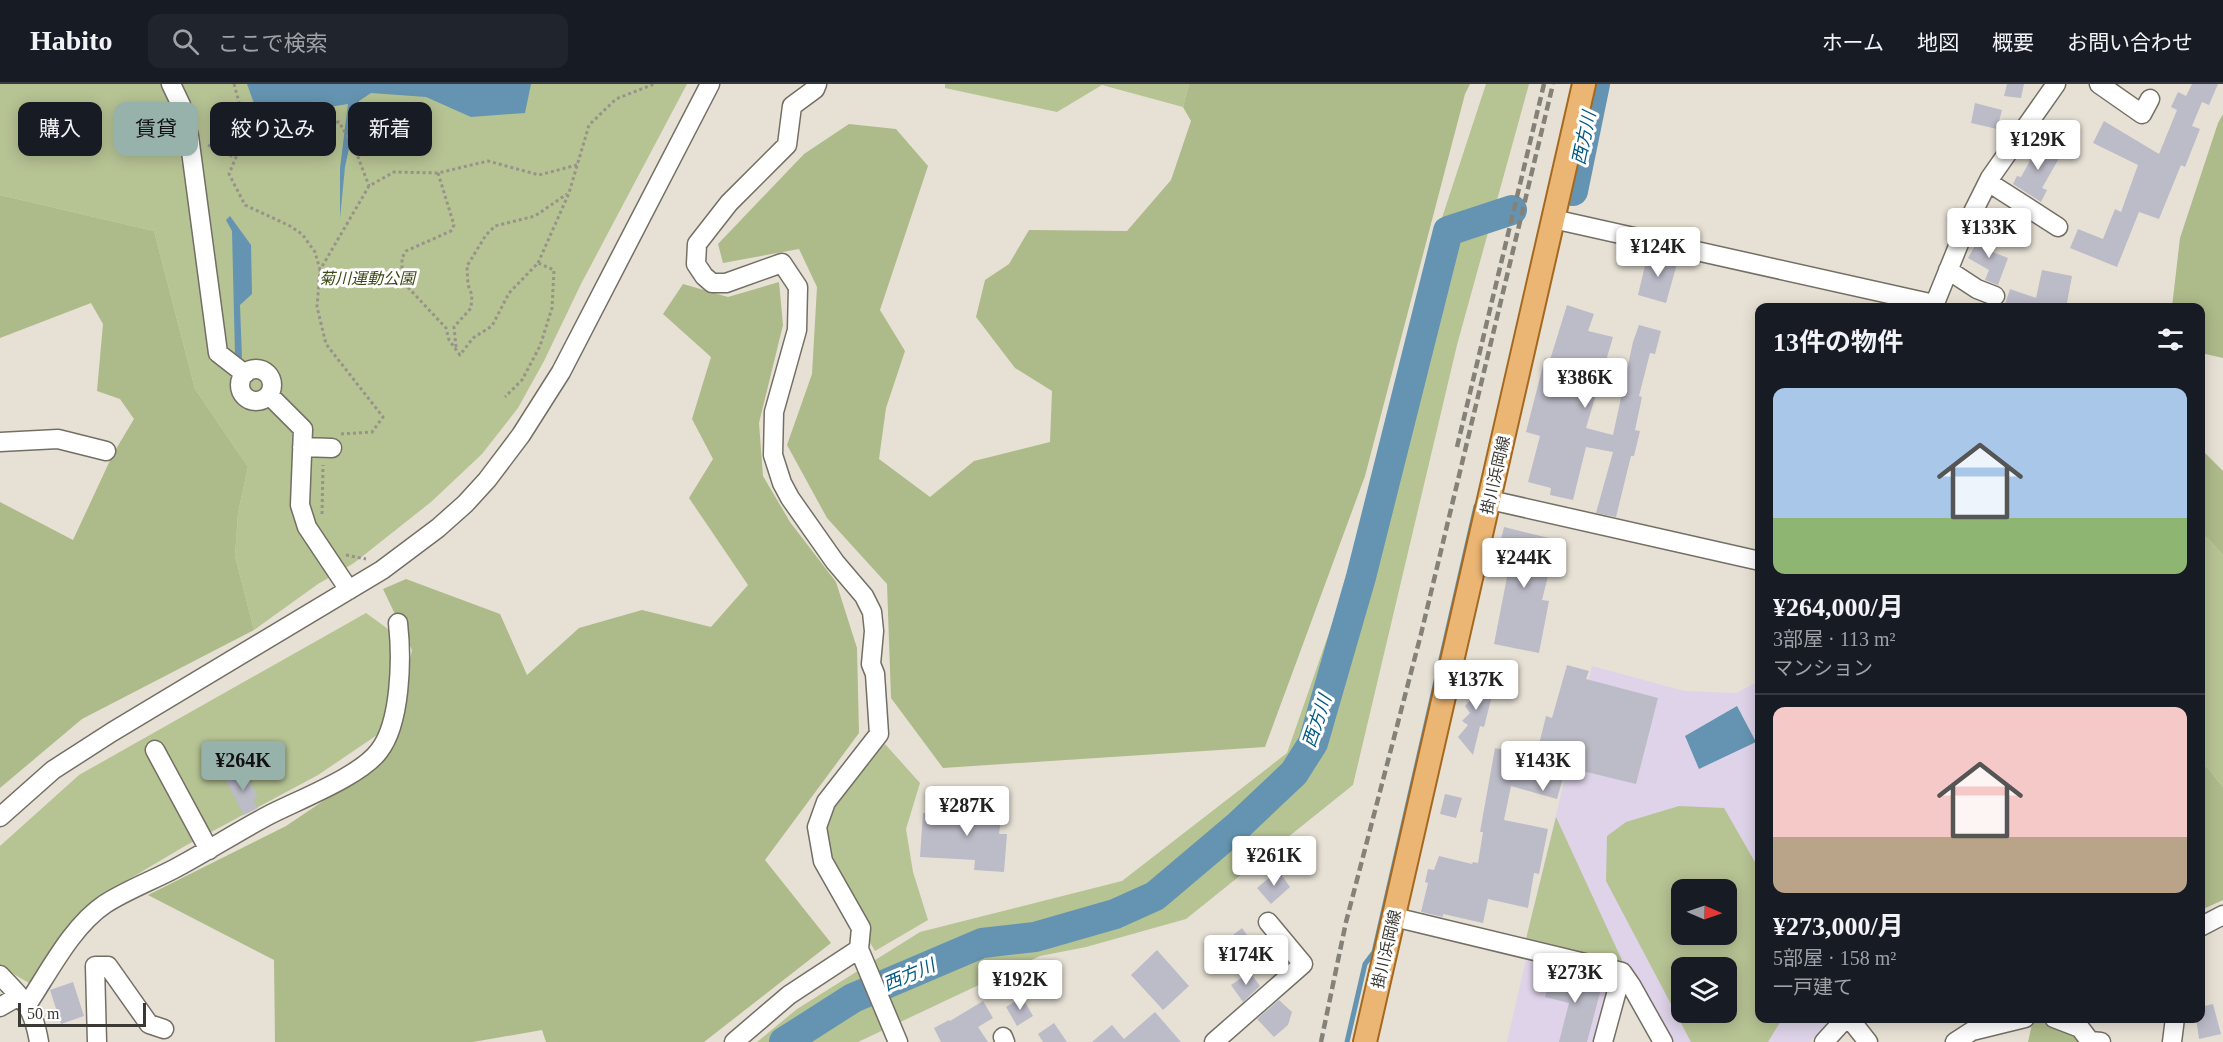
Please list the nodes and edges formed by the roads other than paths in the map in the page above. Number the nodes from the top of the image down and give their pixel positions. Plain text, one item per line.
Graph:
1 (171, 84) edge
2 (710, 84) edge
3 (817, 84) edge
4 (1584, 84) edge
5 (2056, 84) edge
6 (2098, 84) edge
7 (2142, 114) dead end
8 (1988, 182) junction
9 (1553, 219) junction
10 (2058, 227) dead end
11 (1948, 270) junction
12 (1995, 296) dead end
13 (1920, 303) edge
14 (1934, 303) edge
15 (0, 442) edge
16 (302, 447) junction
17 (332, 448) dead end
18 (106, 451) dead end
19 (1490, 500) junction
20 (1755, 560) edge
21 (349, 590) junction
22 (398, 623) dead end
23 (155, 750) dead end
24 (0, 817) edge
25 (208, 850) junction
26 (2223, 915) edge
27 (1394, 917) junction
28 (1268, 922) dead end
29 (2205, 924) edge
30 (859, 949) junction
31 (1622, 972) junction
32 (0, 975) edge
33 (23, 1000) junction
34 (0, 1007) edge
35 (1842, 1023) edge
36 (1852, 1023) edge
37 (2005, 1023) edge
38 (2067, 1023) edge
39 (2174, 1023) edge
40 (164, 1029) dead end
41 (39, 1042) edge
42 (97, 1042) edge
43 (734, 1042) edge
44 (898, 1042) edge
45 (1214, 1042) edge
46 (1365, 1042) edge
47 (1603, 1042) edge
48 (1663, 1042) edge
49 (1824, 1042) edge
50 (1869, 1042) edge
51 (1955, 1042) edge
52 (2101, 1042) edge
53 (2172, 1042) edge

1 - 16 street
2 - 21 street
3 - 30 street
4 - 9 main road, 掛川浜岡線
5 - 8 street
6 - 7 street
8 - 10 street
8 - 11 street
9 - 13 street
9 - 19 main road, 掛川浜岡線
11 - 12 street
11 - 14 street
15 - 18 street
16 - 17 street
16 - 21 street
19 - 20 street
19 - 27 main road, 掛川浜岡線
21 - 24 street
22 - 25 street
23 - 25 street
25 - 33 street
26 - 29 street
27 - 31 street
27 - 46 main road, 掛川浜岡線
28 - 45 street
30 - 43 street
30 - 44 street
31 - 47 street
31 - 48 street
32 - 33 street
33 - 34 street
33 - 41 street
35 - 49 street
36 - 50 street
37 - 51 street
38 - 52 street
39 - 53 street
40 - 42 street

